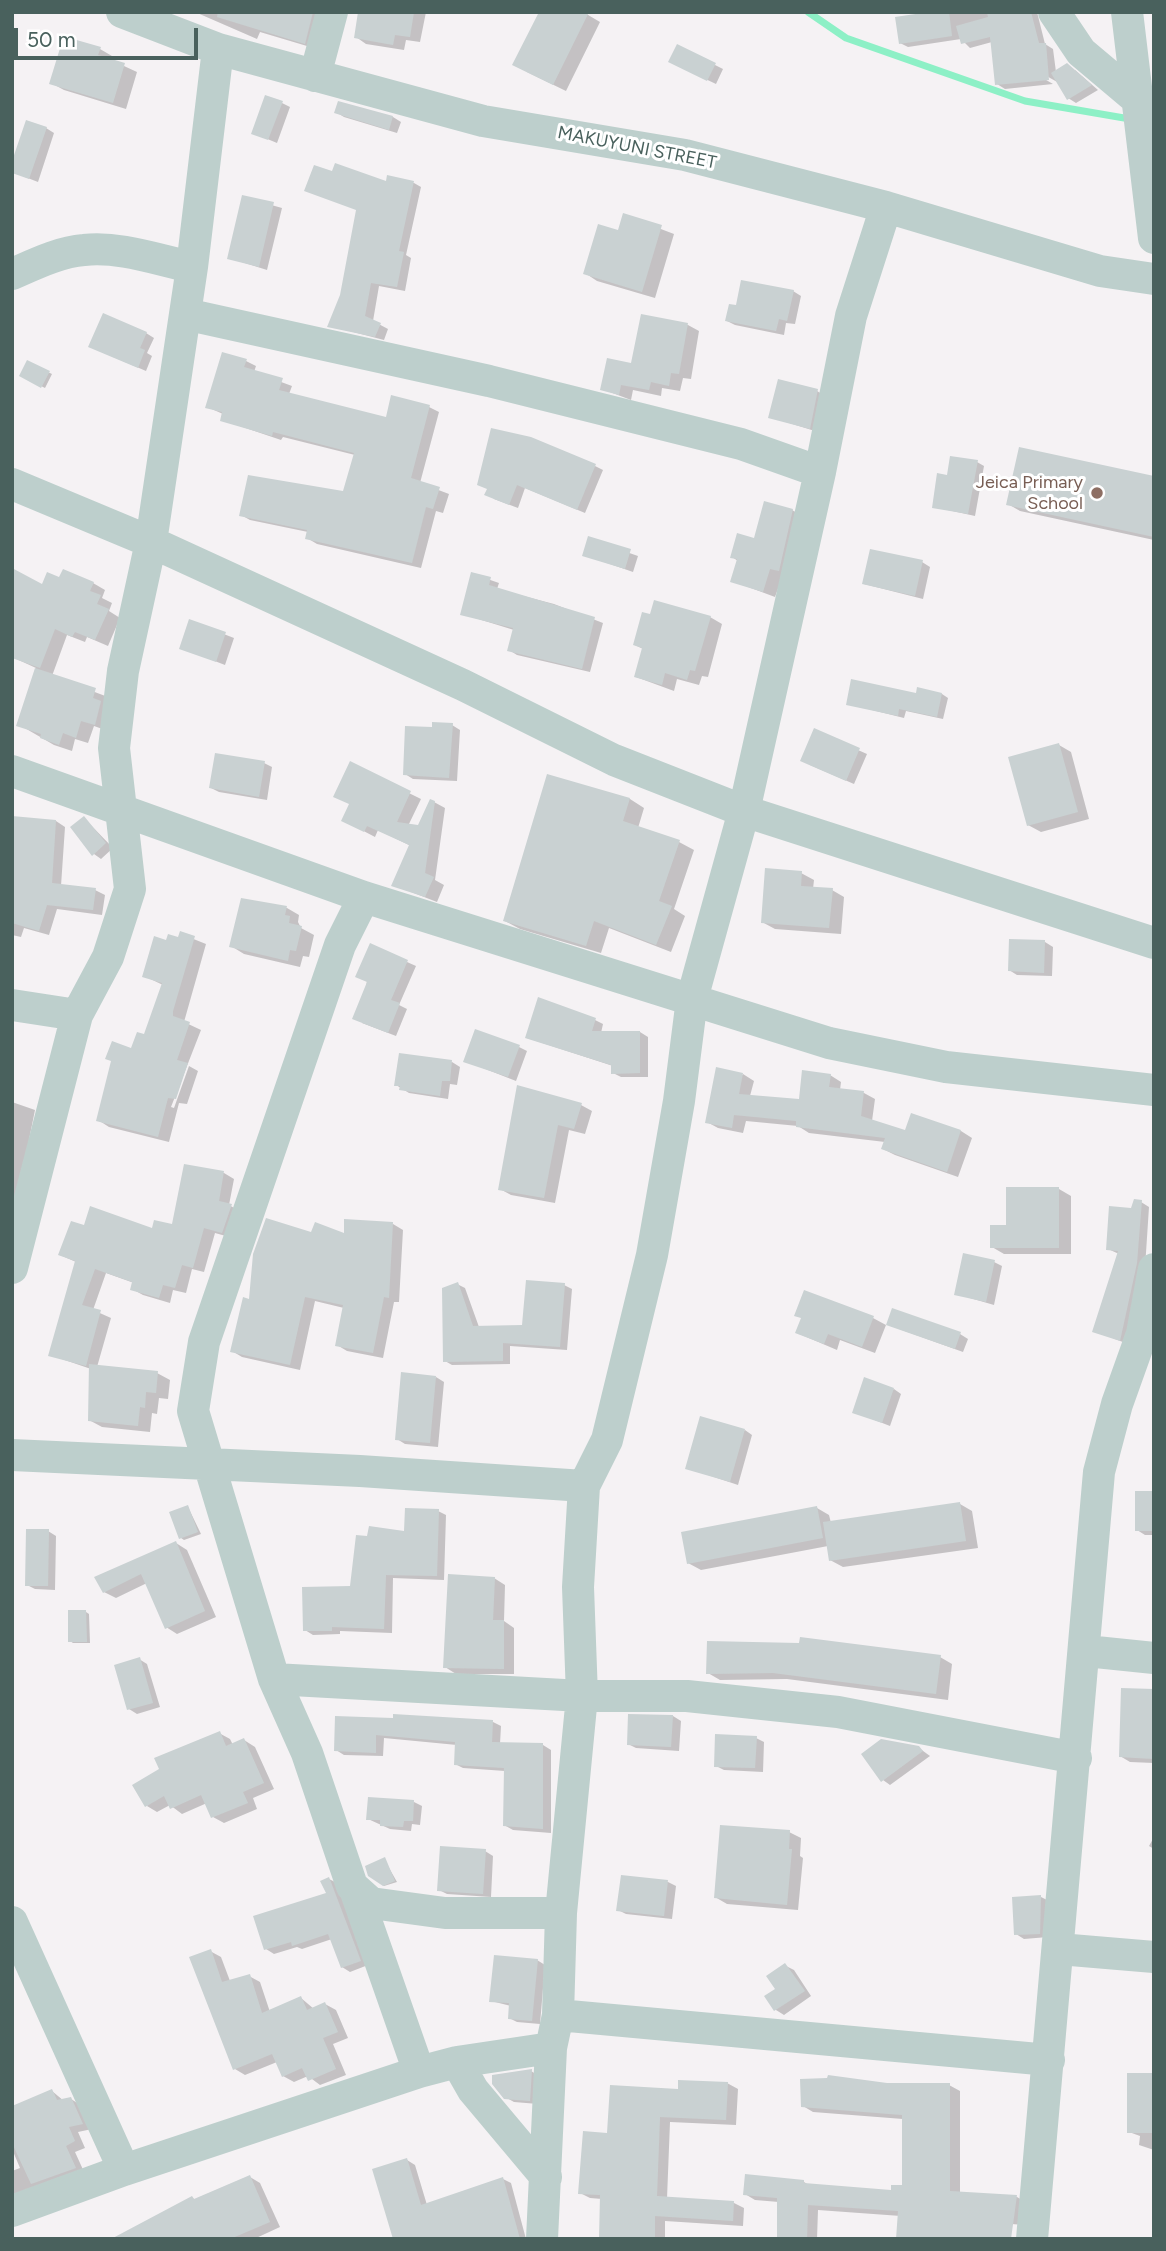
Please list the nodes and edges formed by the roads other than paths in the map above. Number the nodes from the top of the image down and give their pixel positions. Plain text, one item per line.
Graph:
1 (122, 12) edge
2 (332, 12) edge
3 (1054, 12) edge
4 (1127, 12) edge
5 (218, 49) junction
6 (316, 76) junction
7 (1138, 100) junction
8 (886, 207) junction
9 (1154, 238) edge
10 (192, 267) junction
11 (12, 274) edge
12 (1154, 278) edge
13 (185, 314) junction
14 (820, 472) junction
15 (12, 484) edge
16 (150, 542) junction
17 (12, 771) edge
18 (120, 811) junction
19 (744, 811) junction
20 (364, 897) junction
21 (1154, 943) edge
22 (692, 999) junction
23 (12, 1005) edge
24 (77, 1015) junction
25 (1154, 1090) edge
26 (17, 1230) edge
27 (12, 1268) edge
28 (1154, 1269) edge
29 (12, 1455) edge
30 (208, 1464) junction
31 (584, 1486) junction
32 (1086, 1651) junction
33 (1154, 1658) edge
34 (274, 1679) junction
35 (582, 1696) junction
36 (1076, 1758) junction
37 (356, 1892) junction
38 (561, 1913) junction
39 (12, 1922) edge
40 (1059, 1949) junction
41 (1154, 1957) edge
42 (558, 2015) junction
43 (551, 2048) junction
44 (1049, 2060) junction
45 (457, 2062) junction
46 (419, 2072) junction
47 (124, 2170) junction
48 (546, 2177) junction
49 (12, 2211) edge
50 (542, 2239) edge
51 (1032, 2239) edge

1 - 5 street, MAKUYUNI STREET
2 - 6 street
3 - 7 street
4 - 7 street
5 - 6 street, MAKUYUNI STREET
5 - 10 street
6 - 8 street, MAKUYUNI STREET
7 - 9 street
8 - 12 street, MAKUYUNI STREET
8 - 14 street
10 - 11 street
10 - 13 street
13 - 14 street
13 - 16 street
14 - 19 street
15 - 16 street
16 - 18 street
16 - 19 street
17 - 18 street
18 - 20 street
18 - 24 street
19 - 21 street
19 - 22 street
20 - 22 street
20 - 30 street
22 - 25 street
22 - 31 street
23 - 24 street
24 - 26 street
26 - 27 street
28 - 32 street
29 - 30 street
30 - 31 street
30 - 34 street
31 - 35 street
32 - 33 street
32 - 36 street
34 - 35 street
34 - 37 street
35 - 36 street
35 - 38 street
36 - 40 street
37 - 38 street
37 - 46 street
38 - 42 street
39 - 47 street
40 - 41 street
40 - 44 street
42 - 43 street
42 - 44 street
43 - 45 street
43 - 48 street
44 - 51 street
45 - 46 street
45 - 48 street
46 - 47 street
47 - 49 street
48 - 50 street

